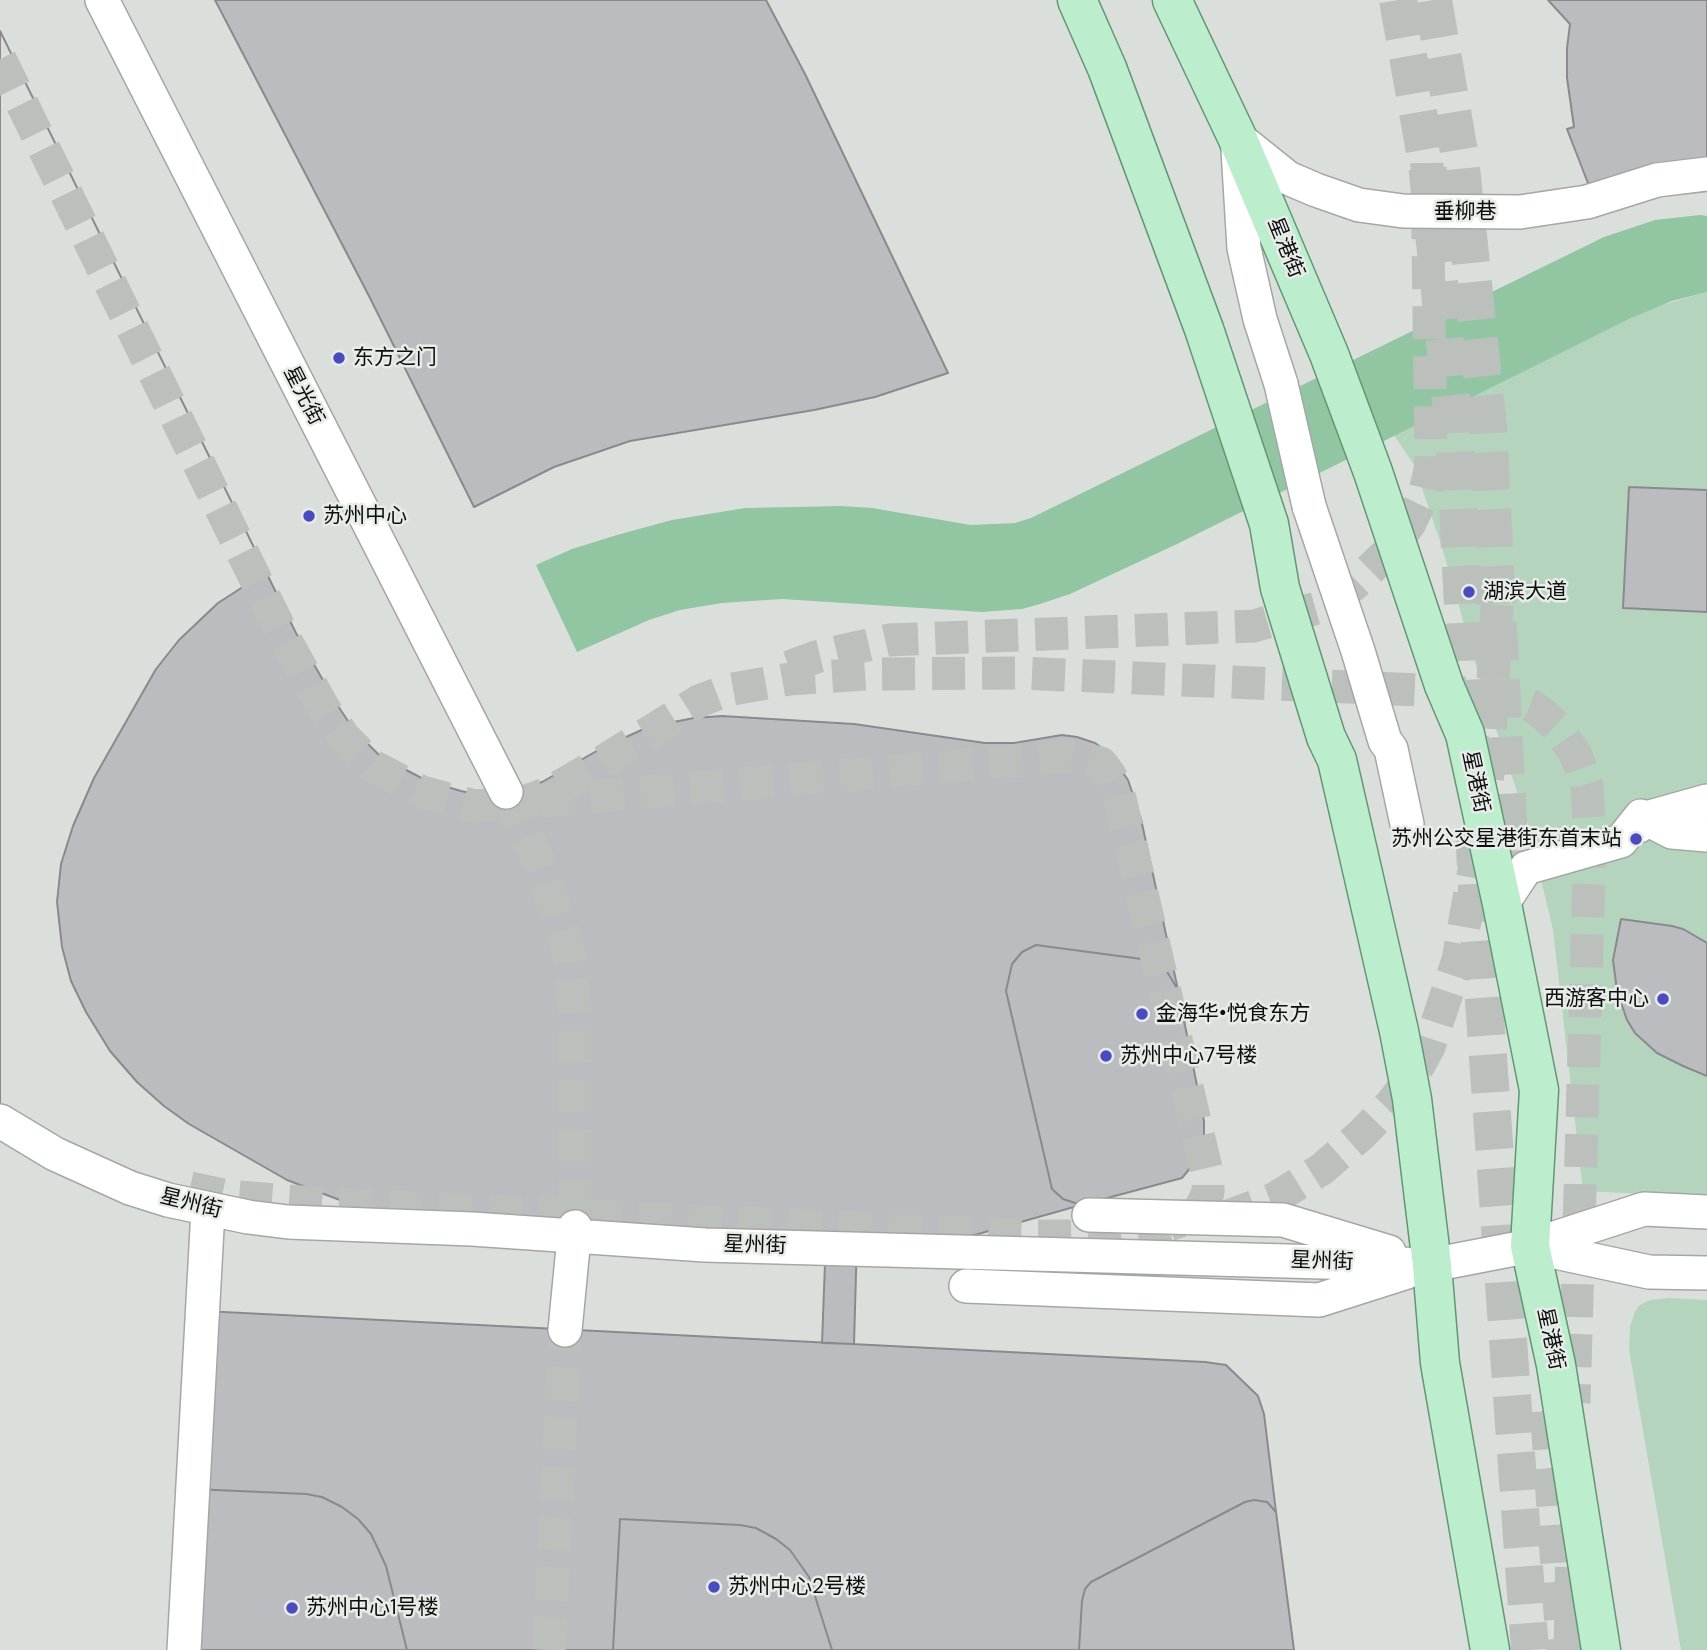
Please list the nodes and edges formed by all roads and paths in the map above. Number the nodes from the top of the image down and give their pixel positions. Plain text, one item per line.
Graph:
1 (102, 0) edge
2 (1077, 0) edge
3 (1172, 0) edge
4 (1237, 137) junction
5 (1707, 174) edge
6 (506, 792) tunnel mouth
7 (1707, 801) edge
8 (1408, 824) dead end
9 (1707, 835) edge
10 (1621, 841) junction
11 (1503, 904) junction
12 (0, 1121) edge
13 (208, 1210) junction
14 (1707, 1212) edge
15 (1089, 1214) dead end
16 (575, 1232) junction
17 (1530, 1246) junction
18 (1432, 1265) junction
19 (1707, 1273) edge
20 (966, 1286) dead end
21 (565, 1330) tunnel mouth
22 (184, 1650) edge
23 (1490, 1650) edge
24 (1601, 1650) edge

1 - 6 street, 星光街
2 - 18 main road
3 - 4 main road, 星港街
4 - 5 street, 垂柳巷
4 - 8 street, bridge
4 - 11 main road, 星港街
7 - 10 street
9 - 10 street
10 - 11 street
11 - 17 main road, 星港街
12 - 13 street, 星州街
13 - 16 street, 星州街
13 - 22 street
14 - 17 street, 星州街
15 - 18 street
16 - 18 street, 星州街
16 - 21 street
17 - 18 street, 星州街
17 - 19 street, 星州街
17 - 24 main road, 星港街
18 - 20 street
18 - 23 main road

